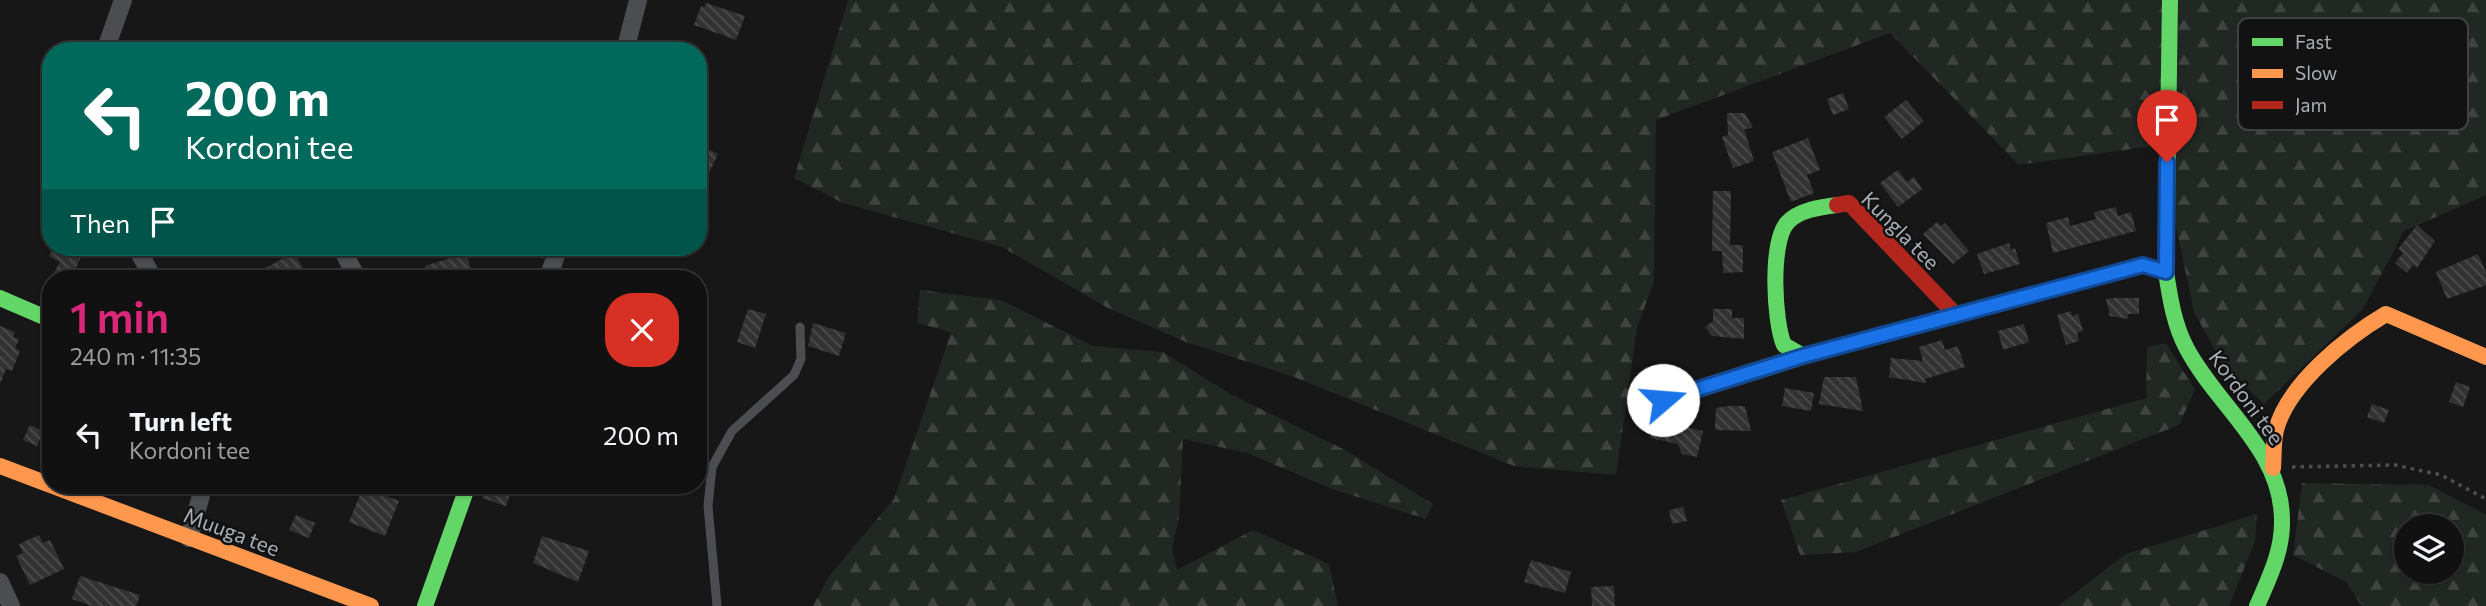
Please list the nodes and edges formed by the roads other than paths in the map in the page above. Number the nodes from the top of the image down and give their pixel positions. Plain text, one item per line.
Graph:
1 (123, 0) edge
2 (638, 0) edge
3 (2170, 0) edge
4 (108, 42) edge
5 (627, 42) edge
6 (2166, 272) junction
7 (0, 298) edge
8 (42, 316) edge
9 (1956, 316) junction
10 (800, 327) dead end
11 (1803, 356) junction
12 (2486, 357) edge
13 (1663, 400) dead end
14 (0, 466) edge
15 (2273, 468) junction
16 (42, 482) edge
17 (74, 494) edge
18 (201, 494) edge
19 (465, 494) edge
20 (189, 538) junction
21 (0, 582) edge
22 (11, 606) edge
23 (371, 606) edge
24 (425, 606) edge
25 (717, 606) edge
26 (2257, 606) edge

1 - 4 street
2 - 5 street
3 - 6 street, Kordoni tee
6 - 9 street
6 - 15 street, Kordoni tee
7 - 8 street
9 - 11 street
9 - 11 street, Kungla tee
10 - 25 lane
11 - 13 street
12 - 15 street
14 - 16 street, Muuga tee
15 - 26 street, Kordoni tee
17 - 20 street, Muuga tee
18 - 20 street
19 - 24 street
20 - 23 street, Muuga tee
21 - 22 street

